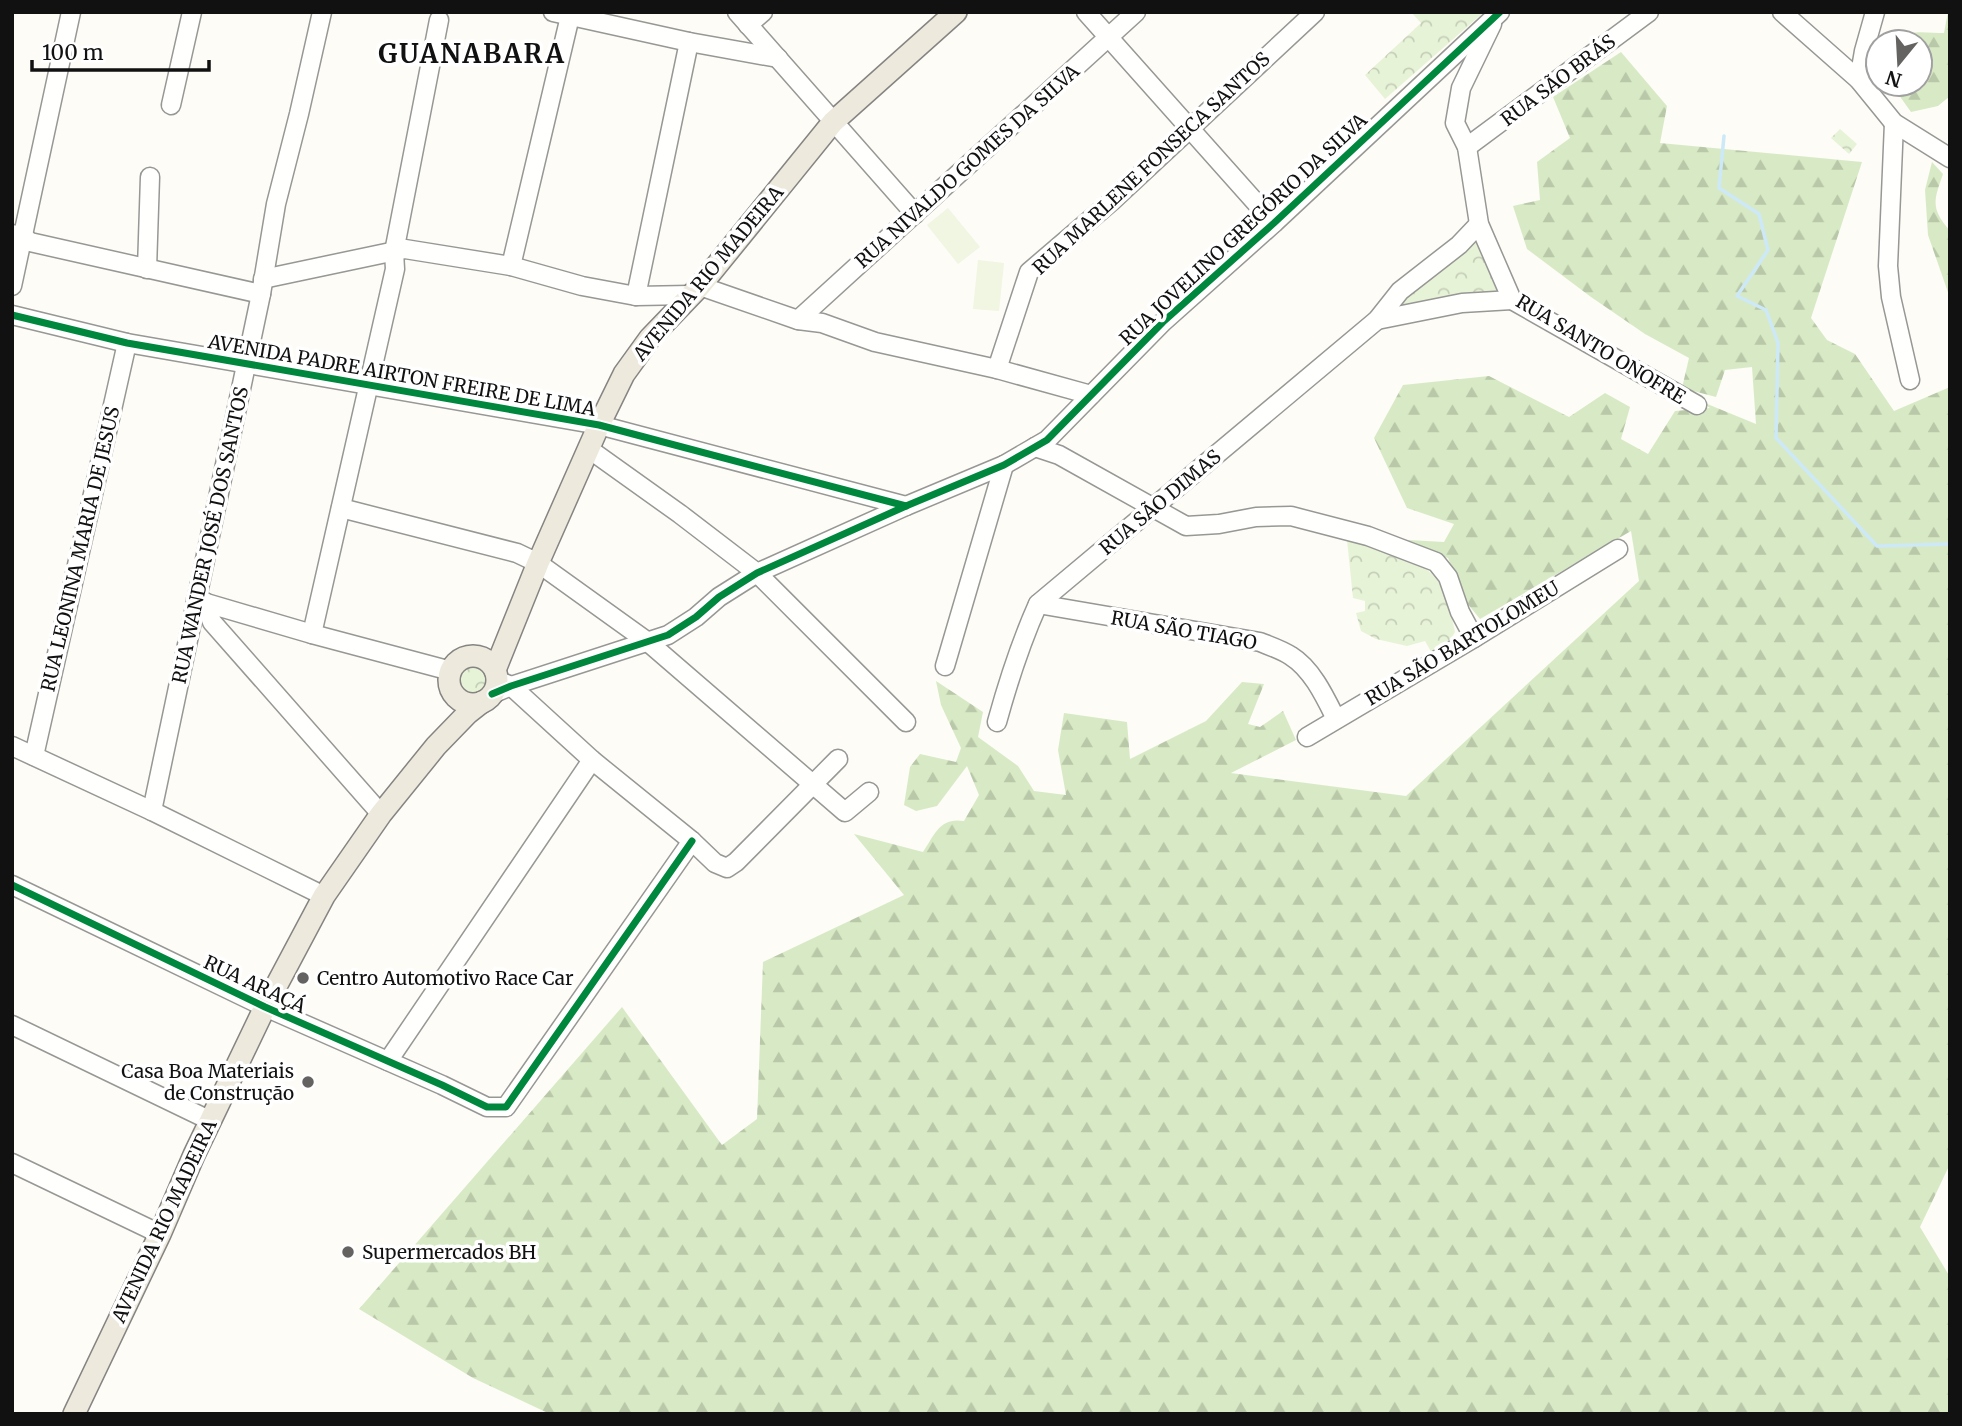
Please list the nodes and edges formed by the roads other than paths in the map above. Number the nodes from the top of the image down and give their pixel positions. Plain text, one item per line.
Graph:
1 (71, 12) edge
2 (192, 12) edge
3 (322, 12) edge
4 (764, 12) edge
5 (956, 12) edge
6 (1086, 12) edge
7 (1136, 12) edge
8 (1315, 12) edge
9 (1648, 12) edge
10 (1782, 12) edge
11 (1875, 12) edge
12 (1498, 13) edge
13 (565, 14) edge
14 (743, 19) edge
15 (439, 20) dead end
16 (1109, 37) junction
17 (689, 42) junction
18 (778, 58) junction
19 (1859, 80) junction
20 (171, 105) dead end
21 (833, 122) junction
22 (1894, 123) junction
23 (1189, 129) junction
24 (1467, 147) junction
25 (1950, 158) edge
26 (150, 177) dead end
27 (915, 214) junction
28 (1274, 223) junction
29 (1479, 225) junction
30 (18, 235) edge
31 (394, 252) junction
32 (512, 266) junction
33 (148, 269) junction
34 (12, 286) edge
35 (262, 286) junction
36 (695, 291) junction
37 (636, 296) junction
38 (1512, 300) junction
39 (12, 315) edge
40 (798, 320) junction
41 (1377, 320) junction
42 (127, 343) junction
43 (246, 365) junction
44 (997, 369) junction
45 (1910, 380) dead end
46 (370, 385) junction
47 (1091, 396) junction
48 (1697, 405) dead end
49 (599, 425) junction
50 (1035, 447) junction
51 (589, 449) junction
52 (1004, 465) junction
53 (906, 506) junction
54 (341, 508) junction
55 (1153, 509) junction
56 (1618, 549) dead end
57 (538, 563) junction
58 (757, 573) junction
59 (201, 601) junction
60 (1038, 604) junction
61 (513, 622) junction
62 (312, 634) junction
63 (1474, 638) junction
64 (648, 642) junction
65 (474, 655) junction
66 (945, 666) dead end
67 (452, 681) junction
68 (495, 686) junction
69 (1336, 719) junction
70 (997, 722) dead end
71 (906, 723) dead end
72 (1307, 737) dead end
73 (12, 746) edge
74 (436, 746) junction
75 (34, 756) junction
76 (838, 759) dead end
77 (592, 760) junction
78 (813, 784) junction
79 (869, 792) dead end
80 (152, 811) junction
81 (381, 814) junction
82 (692, 841) junction
83 (12, 885) edge
84 (324, 896) junction
85 (265, 1007) junction
86 (12, 1026) edge
87 (388, 1060) junction
88 (211, 1121) junction
89 (12, 1164) edge
90 (160, 1234) junction
91 (74, 1414) edge

1 - 30 street
2 - 20 street
3 - 35 street, RUA WANDER JOSÉ DOS SANTOS
4 - 14 street
5 - 21 main road, AVENIDA RIO MADEIRA
6 - 16 street
7 - 16 street, RUA NIVALDO GOMES DA SILVA
8 - 23 street, RUA MARLENE FONSECA SANTOS
9 - 24 street, RUA SÃO BRÁS
10 - 19 street
11 - 19 street
12 - 24 street, RUA SANTO ONOFRE
12 - 28 street, RUA JOVELINO GREGÓRIO DA SILVA
13 - 17 street
13 - 32 street
14 - 18 street
15 - 31 street
16 - 23 street
16 - 27 street, RUA NIVALDO GOMES DA SILVA
17 - 18 street
17 - 37 street
18 - 21 street
19 - 22 street
21 - 27 street
21 - 36 main road, AVENIDA RIO MADEIRA
22 - 25 street
22 - 45 street
23 - 28 street
23 - 44 street, RUA MARLENE FONSECA SANTOS
24 - 29 street, RUA SANTO ONOFRE
26 - 33 street
27 - 40 street, RUA NIVALDO GOMES DA SILVA
28 - 47 street, RUA JOVELINO GREGÓRIO DA SILVA
29 - 38 street, RUA SANTO ONOFRE
29 - 41 street, RUA SÃO DIMAS
30 - 33 street
30 - 34 street
31 - 32 street
31 - 35 street
31 - 46 street
32 - 37 street
33 - 35 street
35 - 43 street, RUA WANDER JOSÉ DOS SANTOS
36 - 37 street
36 - 40 street
36 - 49 main road, AVENIDA RIO MADEIRA
38 - 41 street, RUA SÃO DIMAS
38 - 48 street, RUA SANTO ONOFRE
39 - 42 street, AVENIDA PADRE AIRTON FREIRE DE LIMA
40 - 44 street
41 - 55 street, RUA SÃO DIMAS
42 - 43 street, AVENIDA PADRE AIRTON FREIRE DE LIMA
42 - 75 street, RUA LEONINA MARIA DE JESUS
43 - 46 street, AVENIDA PADRE AIRTON FREIRE DE LIMA
43 - 59 street, RUA WANDER JOSÉ DOS SANTOS
44 - 47 street
46 - 49 street, AVENIDA PADRE AIRTON FREIRE DE LIMA
46 - 54 street
47 - 50 street, RUA JOVELINO GREGÓRIO DA SILVA
49 - 51 main road, AVENIDA RIO MADEIRA
49 - 53 street, AVENIDA PADRE AIRTON FREIRE DE LIMA
50 - 52 street, RUA JOVELINO GREGÓRIO DA SILVA
50 - 55 street
51 - 57 main road, AVENIDA RIO MADEIRA
51 - 58 street
52 - 53 street, RUA JOVELINO GREGÓRIO DA SILVA
52 - 66 street
53 - 58 street, RUA JOVELINO GREGÓRIO DA SILVA
54 - 57 street
54 - 62 street
55 - 60 street, RUA SÃO DIMAS
55 - 63 street
56 - 63 street, RUA SÃO BARTOLOMEU
57 - 61 main road, AVENIDA RIO MADEIRA
57 - 64 street
58 - 64 street, RUA JOVELINO GREGÓRIO DA SILVA
58 - 71 street
59 - 62 street
59 - 80 street, RUA WANDER JOSÉ DOS SANTOS
59 - 81 street
60 - 69 street, RUA SÃO TIAGO
60 - 70 street, RUA SÃO DIMAS
61 - 65 main road, AVENIDA RIO MADEIRA
61 - 68 main road, AVENIDA RIO MADEIRA
62 - 67 street
63 - 69 street, RUA SÃO BARTOLOMEU
64 - 68 street, RUA JOVELINO GREGÓRIO DA SILVA
64 - 78 street
65 - 67 main road
65 - 68 main road
67 - 68 main road
67 - 74 main road, AVENIDA RIO MADEIRA
68 - 74 main road, AVENIDA RIO MADEIRA
68 - 77 street
69 - 72 street, RUA SÃO BARTOLOMEU
73 - 75 street
74 - 81 main road, AVENIDA RIO MADEIRA
75 - 80 street
76 - 78 street
77 - 82 street
77 - 87 street
78 - 79 street
78 - 82 street
80 - 84 street
81 - 84 main road, AVENIDA RIO MADEIRA
82 - 87 street, RUA ARAÇÁ
83 - 85 street, RUA ARAÇÁ
84 - 85 main road, AVENIDA RIO MADEIRA
85 - 87 street, RUA ARAÇÁ
85 - 88 main road, AVENIDA RIO MADEIRA
86 - 88 street
88 - 90 main road, AVENIDA RIO MADEIRA
89 - 90 street
90 - 91 main road, AVENIDA RIO MADEIRA

